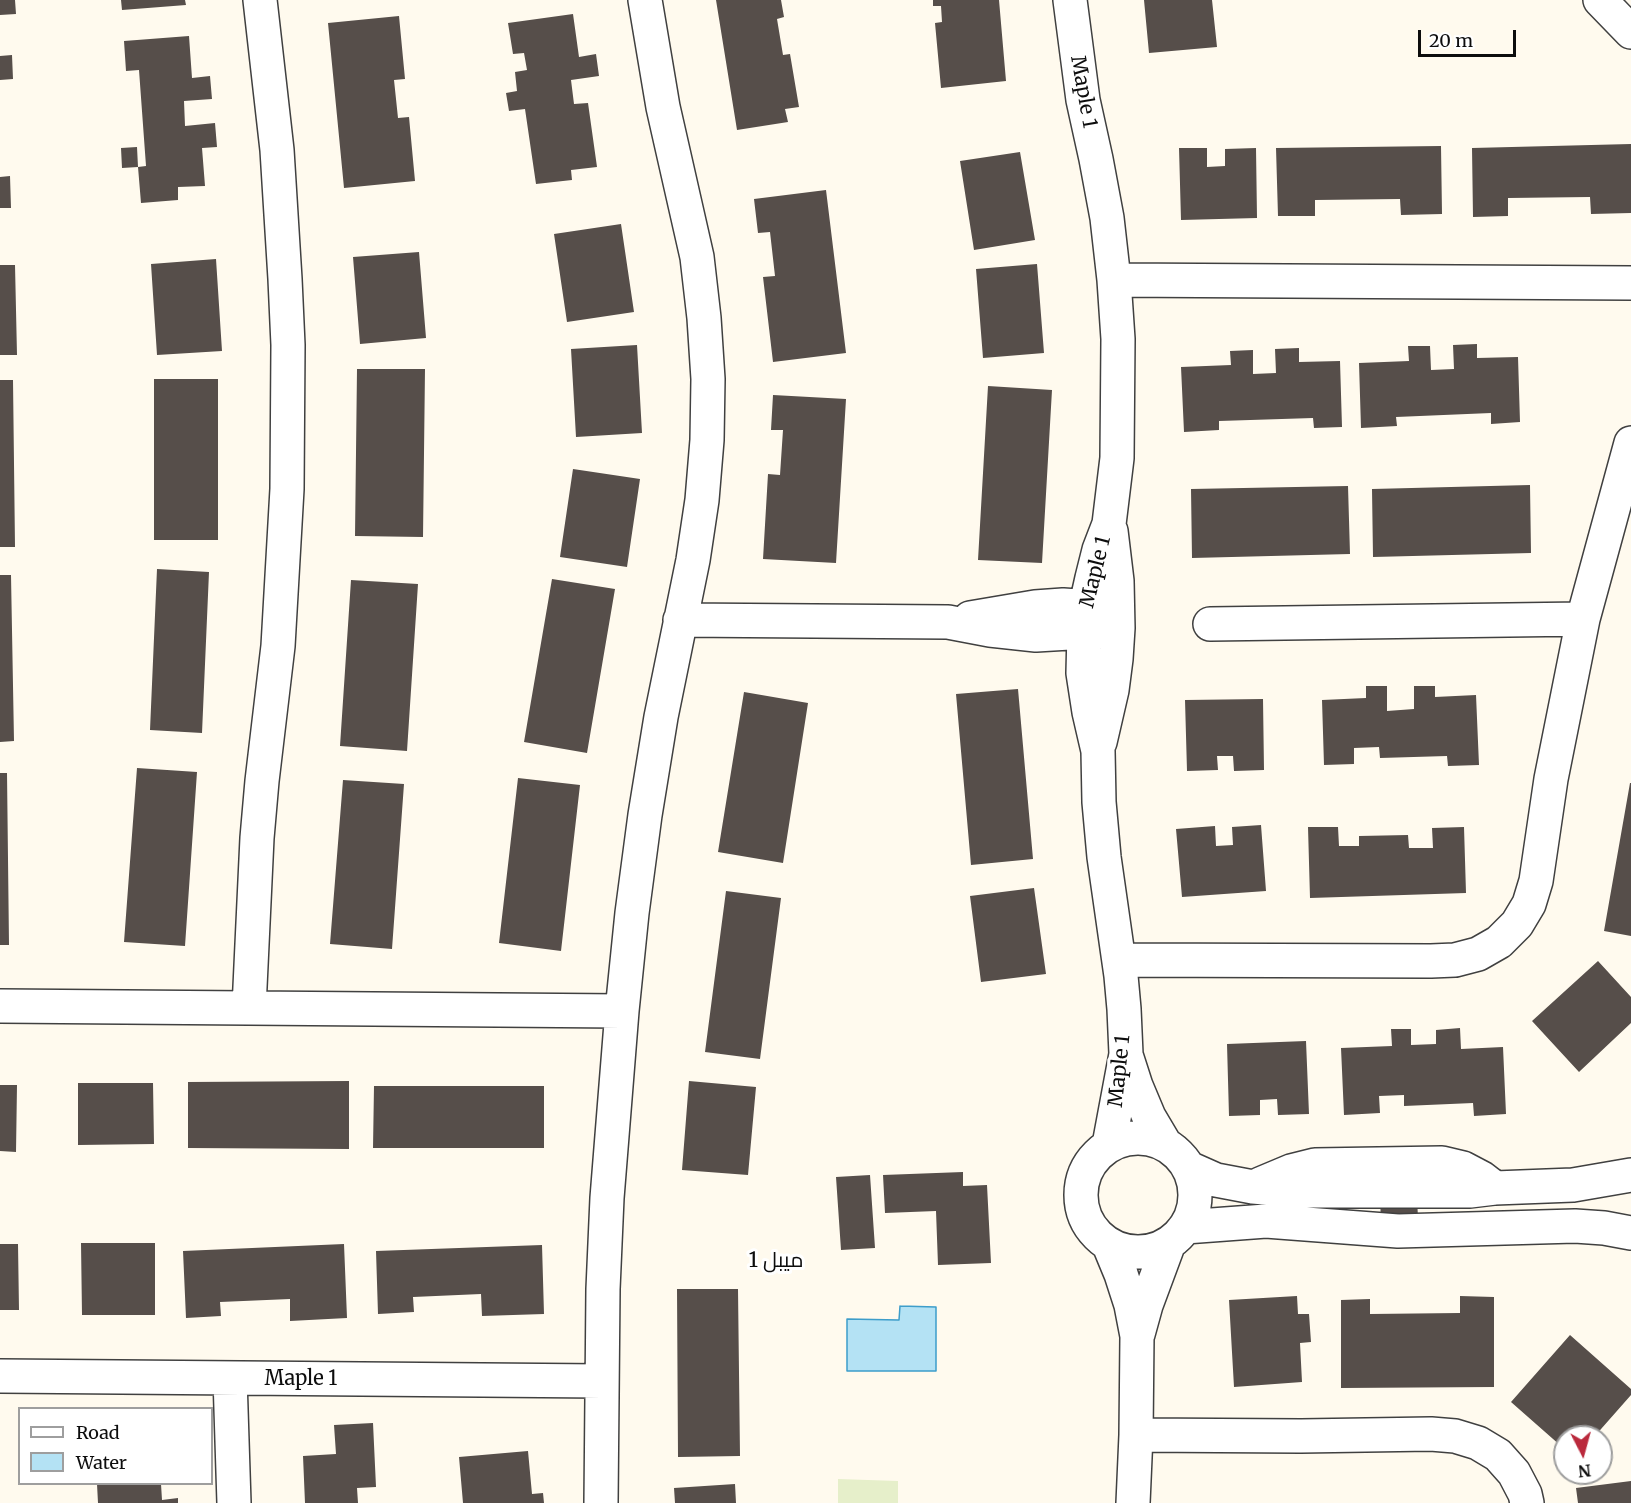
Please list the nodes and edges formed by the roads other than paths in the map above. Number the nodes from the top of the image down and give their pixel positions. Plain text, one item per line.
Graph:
1 (260, 0) edge
2 (645, 0) edge
3 (1070, 0) edge
4 (1600, 0) edge
5 (1631, 32) edge
6 (1114, 280) junction
7 (1631, 283) edge
8 (1631, 443) edge
9 (1109, 524) junction
10 (1085, 619) junction
11 (1118, 619) junction
12 (680, 620) junction
13 (1583, 620) junction
14 (1210, 624) dead end
15 (1098, 751) junction
16 (1119, 960) junction
17 (0, 1006) edge
18 (249, 1008) junction
19 (622, 1011) junction
20 (1126, 1054) junction
21 (1165, 1144) junction
22 (1109, 1145) junction
23 (1189, 1168) junction
24 (1631, 1175) edge
25 (1631, 1233) edge
26 (1177, 1235) junction
27 (1109, 1245) junction
28 (1137, 1336) junction
29 (0, 1376) edge
30 (230, 1378) junction
31 (602, 1381) junction
32 (1136, 1435) junction
33 (234, 1503) edge
34 (601, 1503) edge
35 (1133, 1503) edge
36 (1527, 1503) edge

1 - 18 street
2 - 12 street
3 - 6 street, Maple 1
4 - 5 street
6 - 7 street
6 - 9 street, Maple 1
8 - 13 street
9 - 10 street, Maple 1
9 - 11 street
10 - 11 street
10 - 12 street
10 - 15 street, Maple 1
11 - 15 street
12 - 19 street
13 - 14 street
13 - 16 street
15 - 16 street, Maple 1
16 - 20 street, Maple 1
17 - 18 street
18 - 19 street
19 - 31 street
20 - 21 street
20 - 22 street, Maple 1
21 - 22 street
21 - 23 street
22 - 27 street
23 - 24 street
23 - 26 street
25 - 26 street
26 - 27 street
26 - 28 street
27 - 28 street
28 - 32 street
29 - 30 street, Maple 1
30 - 31 street, Maple 1
30 - 33 street
31 - 34 street
32 - 35 street
32 - 36 street

